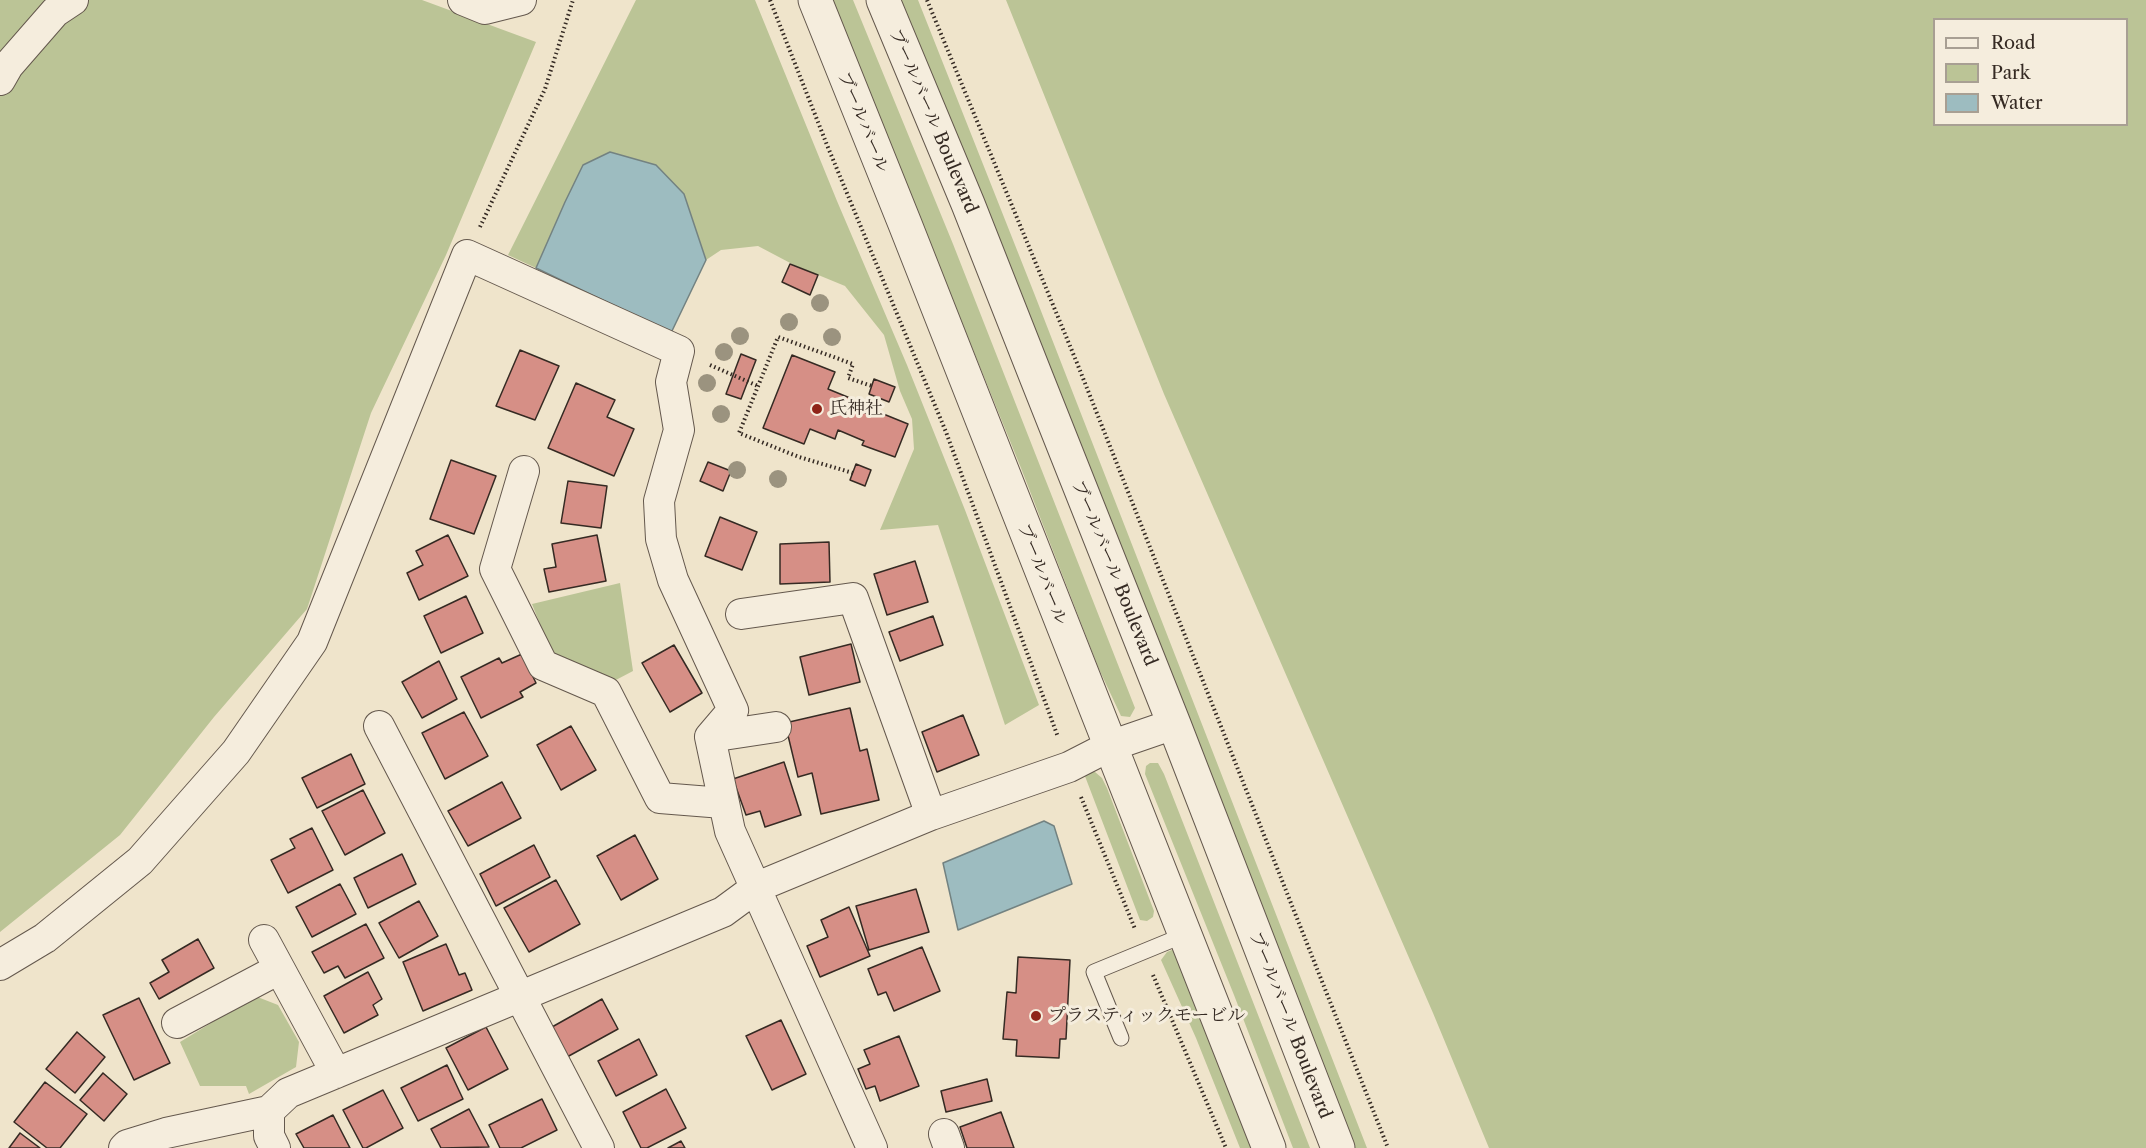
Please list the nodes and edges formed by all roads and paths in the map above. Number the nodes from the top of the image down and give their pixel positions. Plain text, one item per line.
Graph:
1 (73, 0) edge
2 (464, 0) edge
3 (520, 0) edge
4 (573, 0) edge
5 (770, 0) edge
6 (815, 0) edge
7 (883, 0) edge
8 (927, 0) edge
9 (0, 80) edge
10 (468, 255) junction
11 (679, 351) junction
12 (758, 386) junction
13 (872, 386) dead end
14 (524, 471) dead end
15 (853, 473) dead end
16 (741, 614) dead end
17 (1174, 724) junction
18 (379, 726) dead end
19 (776, 727) dead end
20 (710, 737) junction
21 (1110, 746) junction
22 (1069, 767) junction
23 (723, 802) junction
24 (932, 815) junction
25 (757, 887) junction
26 (1184, 935) junction
27 (264, 940) dead end
28 (1143, 950) junction
29 (0, 965) edge
30 (279, 969) junction
31 (519, 997) junction
32 (177, 1023) dead end
33 (1120, 1038) dead end
34 (336, 1073) junction
35 (269, 1111) junction
36 (124, 1148) edge
37 (275, 1148) edge
38 (599, 1148) edge
39 (872, 1148) edge
40 (1226, 1148) edge
41 (1269, 1148) edge
42 (1338, 1148) edge
43 (1388, 1148) edge

1 - 9 street
2 - 3 street
4 - 10 path
5 - 22 path
6 - 21 street, ブールバール
7 - 17 street, ブールバール Boulevard
8 - 43 path
10 - 11 street
10 - 29 street
11 - 12 path
11 - 20 street
12 - 13 path
12 - 15 path
14 - 23 street
16 - 24 street
17 - 21 street
17 - 42 street, ブールバール Boulevard
18 - 31 street
19 - 20 street
20 - 23 street
21 - 22 street
21 - 26 street, ブールバール
22 - 24 street
22 - 28 path
23 - 25 street
24 - 25 street
25 - 31 street
25 - 39 street
26 - 28 lane
26 - 41 street, ブールバール
27 - 30 street
28 - 33 lane
28 - 40 path
30 - 32 street
30 - 34 street
31 - 34 street
31 - 38 street
34 - 35 street
35 - 36 street
35 - 37 street

